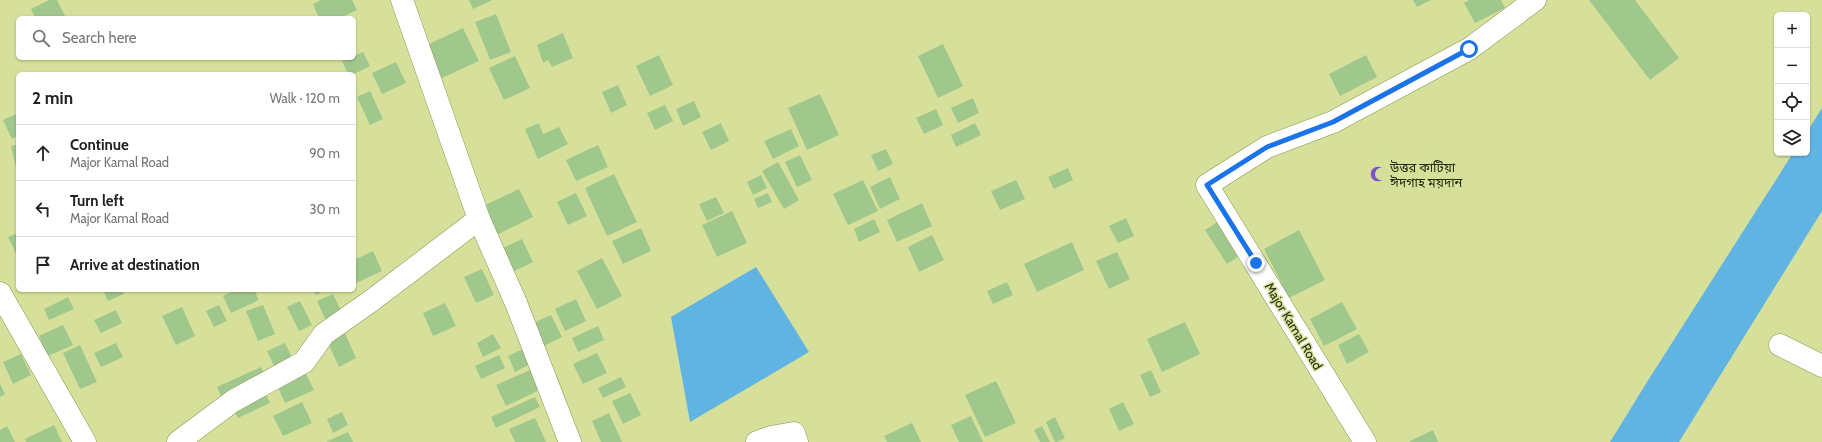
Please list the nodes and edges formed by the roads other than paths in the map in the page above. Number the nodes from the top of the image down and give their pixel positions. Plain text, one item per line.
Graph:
1 (402, 0) edge
2 (1536, 0) edge
3 (478, 219) junction
4 (0, 293) edge
5 (1780, 345) dead end
6 (1822, 366) edge
7 (85, 442) edge
8 (178, 442) edge
9 (570, 442) edge
10 (756, 442) edge
11 (797, 442) edge
12 (1364, 442) edge

1 - 3 street
2 - 12 street, Major Kamal Road
3 - 8 street
3 - 9 street
4 - 7 street
5 - 6 street
10 - 11 street

